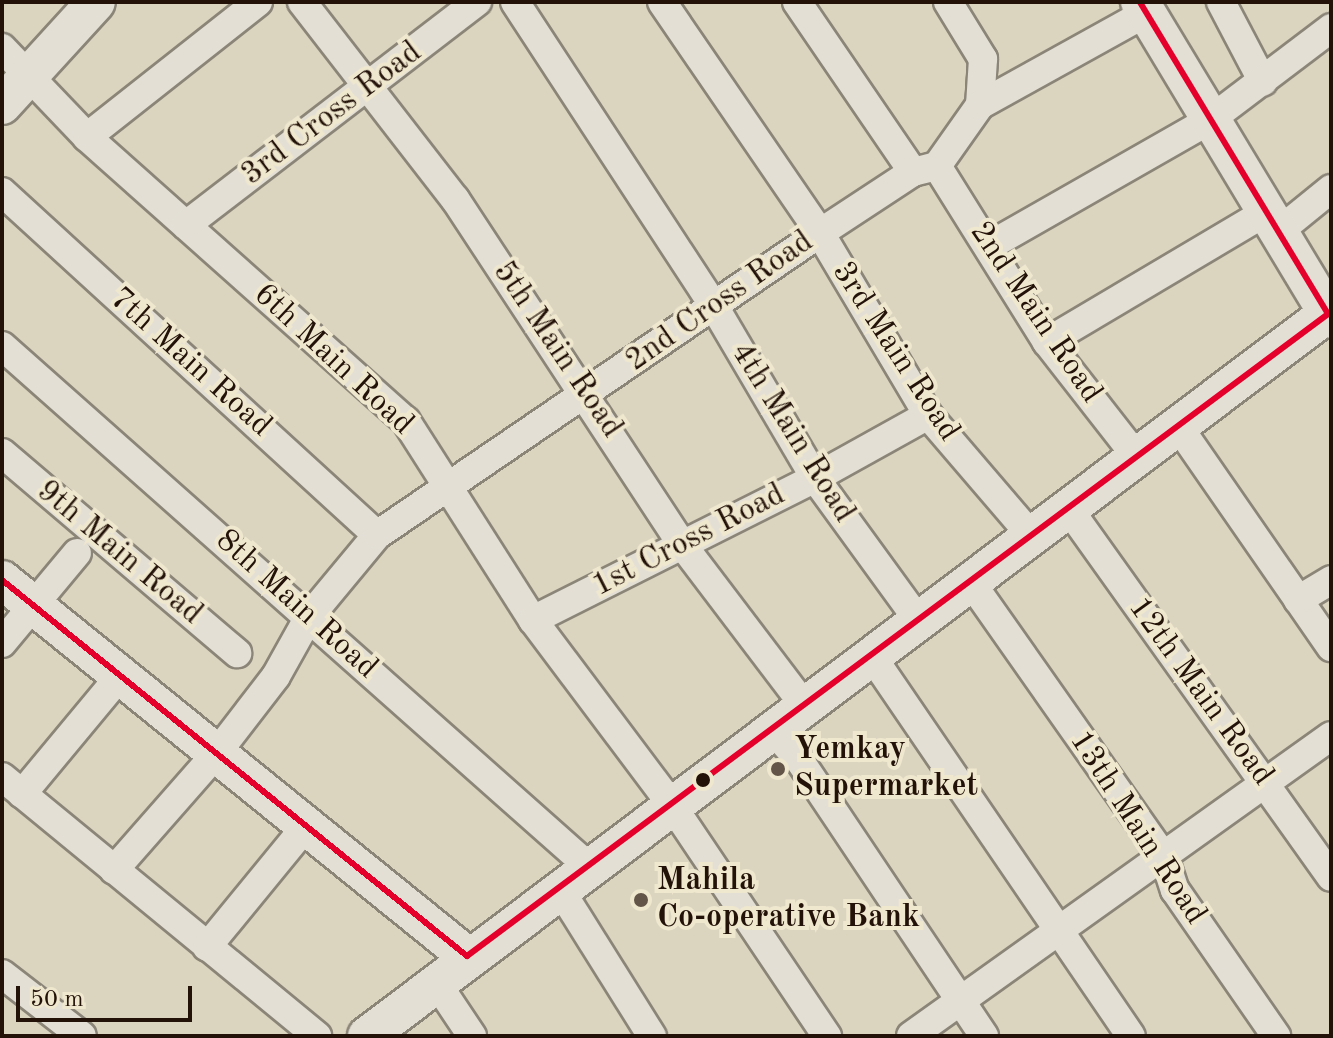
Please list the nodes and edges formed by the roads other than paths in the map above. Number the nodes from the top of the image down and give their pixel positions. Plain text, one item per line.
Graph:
1 (96, 2) edge
2 (258, 2) edge
3 (302, 2) edge
4 (477, 2) edge
5 (515, 2) edge
6 (797, 2) edge
7 (948, 2) edge
8 (1221, 2) edge
9 (669, 4) edge
10 (1143, 8) edge
11 (1331, 28) edge
12 (2, 48) edge
13 (28, 77) junction
14 (1263, 82) junction
15 (369, 86) junction
16 (2, 105) edge
17 (980, 105) junction
18 (1210, 120) junction
19 (87, 137) junction
20 (925, 169) junction
21 (1331, 189) edge
22 (2, 192) edge
23 (1272, 222) junction
24 (186, 225) junction
25 (820, 233) junction
26 (989, 246) junction
27 (715, 308) junction
28 (1330, 315) edge
29 (1047, 342) junction
30 (2, 346) edge
31 (587, 393) junction
32 (928, 415) junction
33 (1178, 426) junction
34 (2, 453) edge
35 (1137, 457) junction
36 (815, 478) junction
37 (449, 484) junction
38 (1068, 508) junction
39 (377, 535) junction
40 (1031, 535) junction
41 (681, 543) junction
42 (77, 553) dead end
43 (2, 580) edge
44 (1331, 580) edge
45 (970, 581) junction
46 (1298, 600) junction
47 (32, 604) junction
48 (309, 617) junction
49 (533, 620) junction
50 (918, 620) junction
51 (2, 643) edge
52 (1331, 647) edge
53 (237, 653) dead end
54 (871, 655) junction
55 (120, 676) junction
56 (804, 705) junction
57 (772, 729) junction
58 (1331, 736) edge
59 (216, 754) junction
60 (1266, 784) junction
61 (12, 786) edge
62 (671, 804) junction
63 (306, 826) junction
64 (1164, 857) junction
65 (114, 870) junction
66 (574, 877) junction
67 (1331, 877) edge
68 (1060, 931) junction
69 (207, 947) junction
70 (467, 956) junction
71 (2, 974) edge
72 (436, 982) junction
73 (963, 998) junction
74 (82, 1036) edge
75 (317, 1036) edge
76 (367, 1036) edge
77 (472, 1036) edge
78 (652, 1036) edge
79 (827, 1036) edge
80 (911, 1036) edge
81 (984, 1036) edge
82 (1131, 1036) edge
83 (1276, 1036) edge

1 - 13 main road
2 - 19 street
3 - 15 street, 5th Main Road
4 - 15 street, 3rd Cross Road
5 - 27 street, 4th Main Road
6 - 20 street, 2nd Main Road
7 - 17 street
8 - 14 street
9 - 25 street, 3rd Main Road
10 - 17 street, 2nd Cross Road
10 - 18 main road
11 - 14 street
12 - 13 street, 6th Main Road
13 - 16 main road
13 - 19 street, 6th Main Road
14 - 18 street
15 - 24 street, 3rd Cross Road
15 - 31 street, 5th Main Road
17 - 20 street, 2nd Cross Road
18 - 23 main road
18 - 26 street
19 - 24 street, 6th Main Road
20 - 25 street, 2nd Cross Road
20 - 26 street, 2nd Main Road
21 - 23 street
22 - 39 street, 7th Main Road
23 - 28 main road
23 - 29 street
24 - 37 street, 6th Main Road
25 - 27 street, 2nd Cross Road
25 - 32 street, 3rd Main Road
26 - 29 street, 2nd Main Road
27 - 31 street, 2nd Cross Road
27 - 36 street, 4th Main Road
28 - 33 main road
29 - 35 street, 2nd Main Road
30 - 48 street, 8th Main Road
31 - 37 street, 2nd Cross Road
31 - 41 street, 5th Main Road
32 - 36 street, 1st Cross Road
32 - 40 street, 3rd Main Road
33 - 35 main road
33 - 46 street
34 - 53 street, 9th Main Road
35 - 38 main road
36 - 41 street, 1st Cross Road
36 - 50 street, 4th Main Road
37 - 39 street, 2nd Cross Road
37 - 49 street, 6th Main Road
38 - 40 main road
38 - 60 street, 12th Main Road
39 - 48 street, 2nd Cross Road
40 - 45 main road
41 - 49 street, 1st Cross Road
41 - 56 street, 5th Main Road
42 - 47 street
43 - 47 main road
44 - 46 street
45 - 50 main road
45 - 64 street, 13th Main Road
46 - 52 street
47 - 51 street
47 - 55 main road
48 - 59 street
48 - 66 street, 8th Main Road
49 - 62 street, 6th Main Road
50 - 54 main road
54 - 56 main road
54 - 68 street
55 - 59 main road
55 - 61 street
56 - 57 main road
57 - 62 main road
57 - 73 street
58 - 60 street
59 - 63 main road
59 - 65 street
60 - 64 street
60 - 67 street, 12th Main Road
61 - 65 street
62 - 66 main road
62 - 79 street, 6th Main Road
63 - 69 street
63 - 70 main road
64 - 68 street
64 - 83 street, 13th Main Road
65 - 69 street
66 - 70 main road
66 - 78 street, 8th Main Road
68 - 73 street
68 - 82 street
69 - 75 street
70 - 72 main road
71 - 74 street
72 - 76 main road
72 - 77 street
73 - 80 street
73 - 81 street

